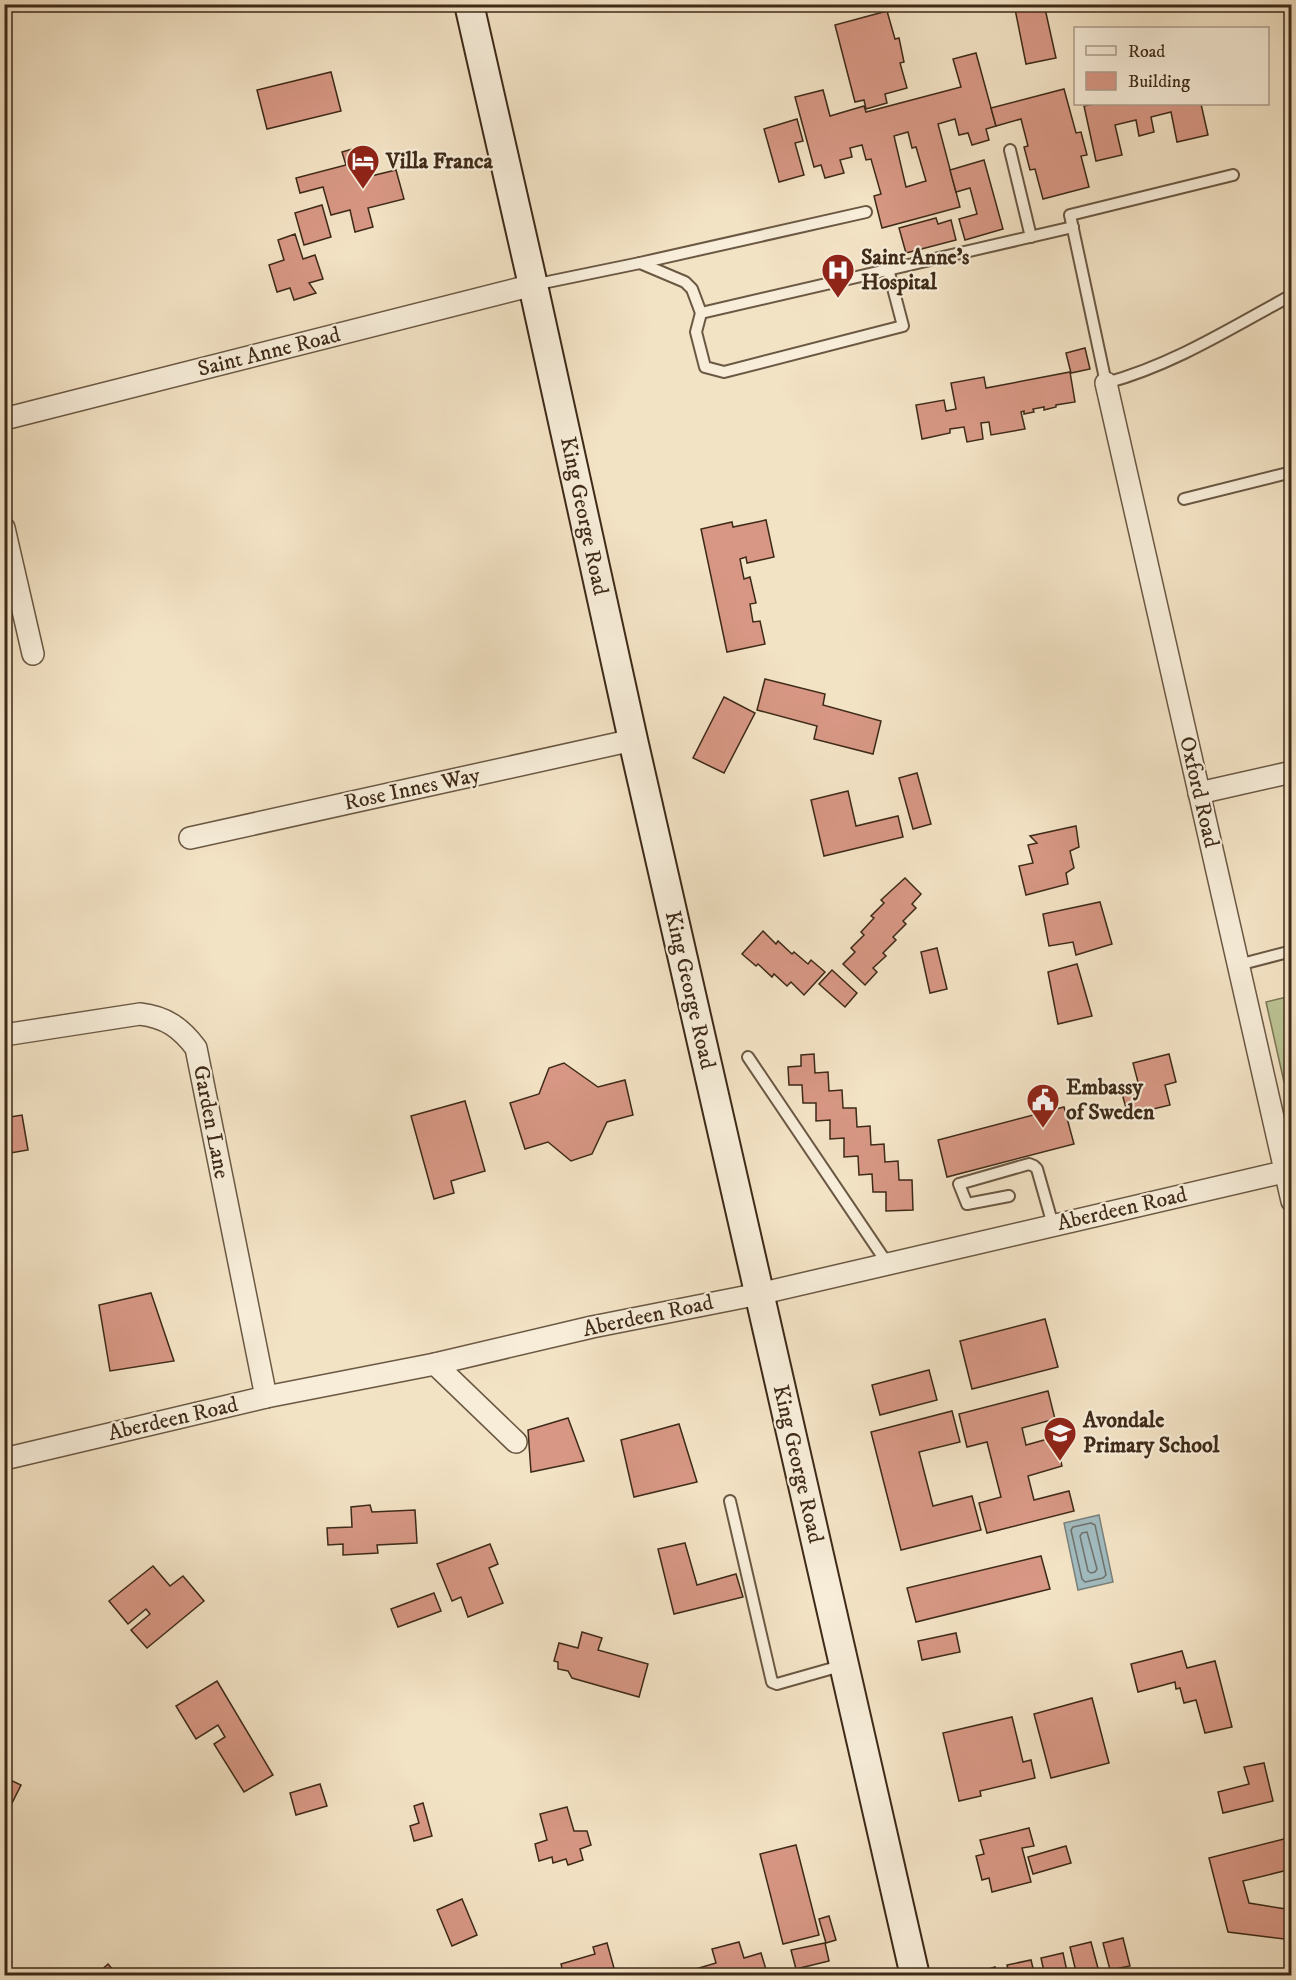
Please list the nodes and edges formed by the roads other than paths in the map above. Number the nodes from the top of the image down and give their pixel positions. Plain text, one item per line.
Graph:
1 (469, 4) edge
2 (1010, 150) dead end
3 (1233, 175) dead end
4 (867, 212) dead end
5 (1073, 227) junction
6 (1031, 237) junction
7 (640, 263) junction
8 (888, 268) junction
9 (533, 285) junction
10 (1292, 294) edge
11 (701, 314) junction
12 (1106, 383) junction
13 (4, 418) edge
14 (1292, 472) edge
15 (1184, 499) dead end
16 (4, 528) edge
17 (33, 654) dead end
18 (633, 740) junction
19 (1292, 772) edge
20 (1199, 794) junction
21 (190, 838) dead end
22 (1292, 951) edge
23 (1238, 965) junction
24 (4, 1035) edge
25 (748, 1057) dead end
26 (1288, 1171) edge
27 (1009, 1196) dead end
28 (1292, 1201) edge
29 (1053, 1225) junction
30 (887, 1263) junction
31 (759, 1294) junction
32 (435, 1364) junction
33 (267, 1397) junction
34 (516, 1442) dead end
35 (4, 1459) edge
36 (730, 1501) dead end
37 (844, 1665) junction
38 (915, 1976) edge

1 - 9 main road, King George Road
2 - 6 lane
3 - 5 lane
4 - 7 lane
5 - 6 lane
5 - 12 lane
6 - 8 lane
7 - 9 lane
7 - 11 lane
8 - 11 lane
8 - 11 lane
9 - 13 street, Saint Anne Road
9 - 18 main road, King George Road
10 - 12 lane
12 - 20 street, Oxford Road
14 - 15 lane
16 - 17 street
18 - 21 street, Rose Innes Way
18 - 31 main road, King George Road
19 - 20 street
20 - 23 street, Oxford Road
22 - 23 lane
23 - 26 street, Oxford Road
24 - 33 street, Garden Lane
25 - 30 lane
26 - 28 street, Oxford Road
26 - 29 street, Aberdeen Road
27 - 29 lane
29 - 30 street, Aberdeen Road
30 - 31 street, Aberdeen Road
31 - 32 street, Aberdeen Road
31 - 37 main road, King George Road
32 - 33 street, Aberdeen Road
32 - 34 street
33 - 35 street, Aberdeen Road
36 - 37 lane
37 - 38 main road, King George Road

